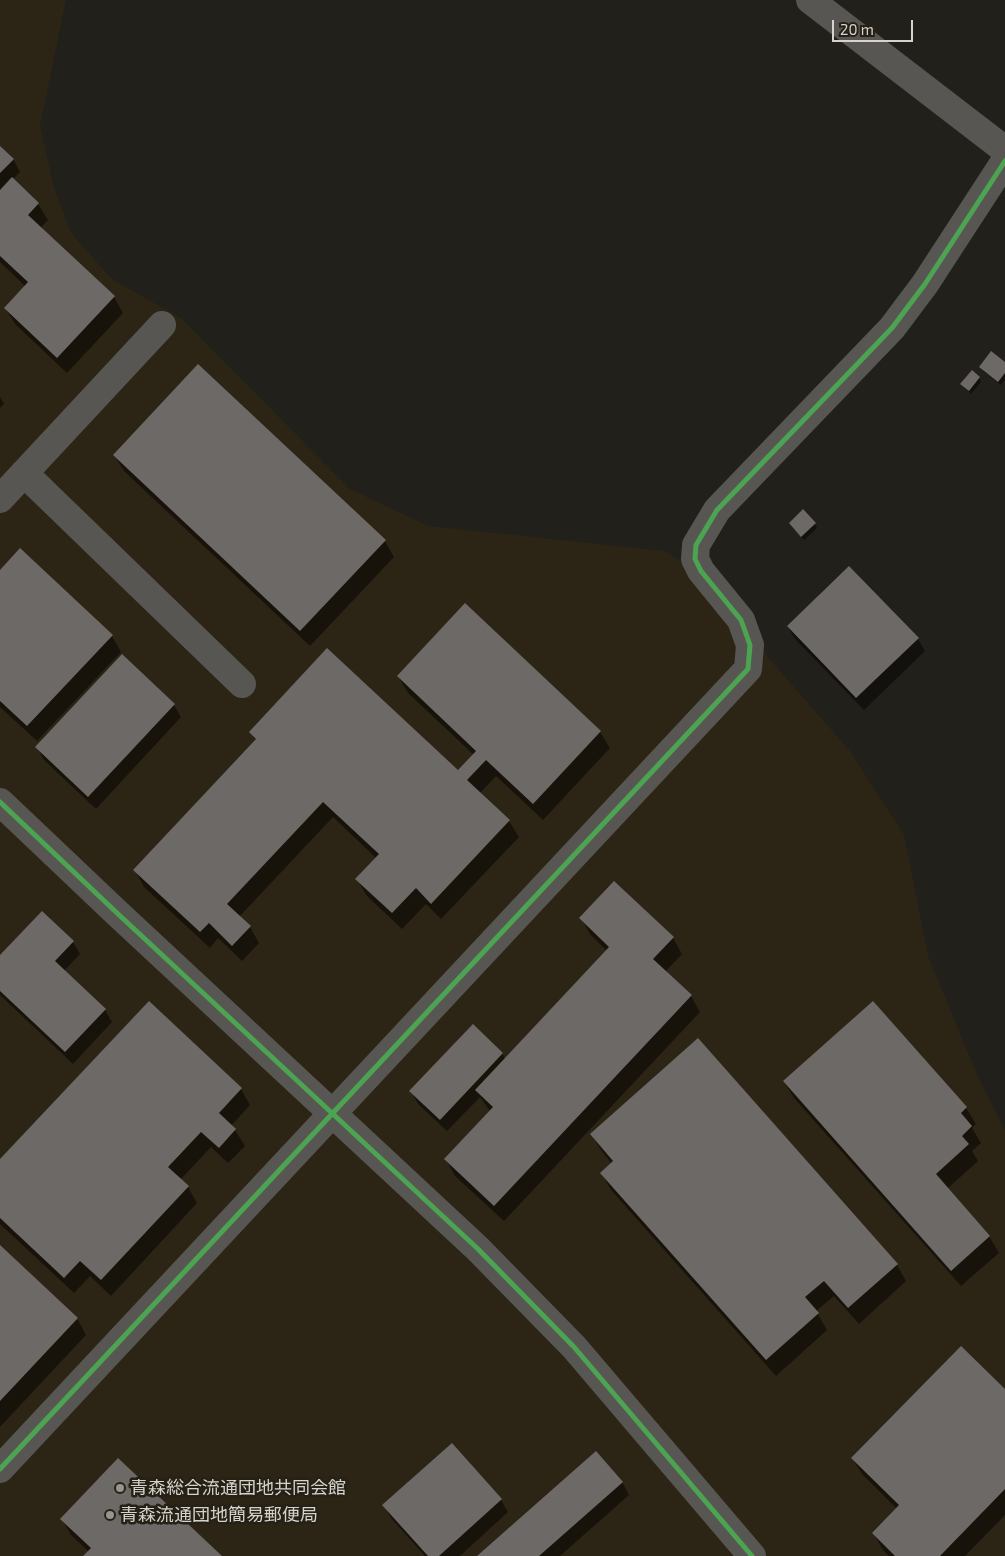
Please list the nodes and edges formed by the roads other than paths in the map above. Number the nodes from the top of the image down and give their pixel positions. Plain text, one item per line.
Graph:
1 (810, 0) edge
2 (1005, 150) edge
3 (1005, 161) edge
4 (162, 325) dead end
5 (24, 473) junction
6 (0, 499) edge
7 (242, 684) dead end
8 (0, 802) edge
9 (332, 1114) junction
10 (0, 1469) edge
11 (752, 1556) edge

1 - 2 street
3 - 9 street
4 - 5 street
5 - 6 street
5 - 7 street
8 - 9 street
9 - 10 street
9 - 11 street

